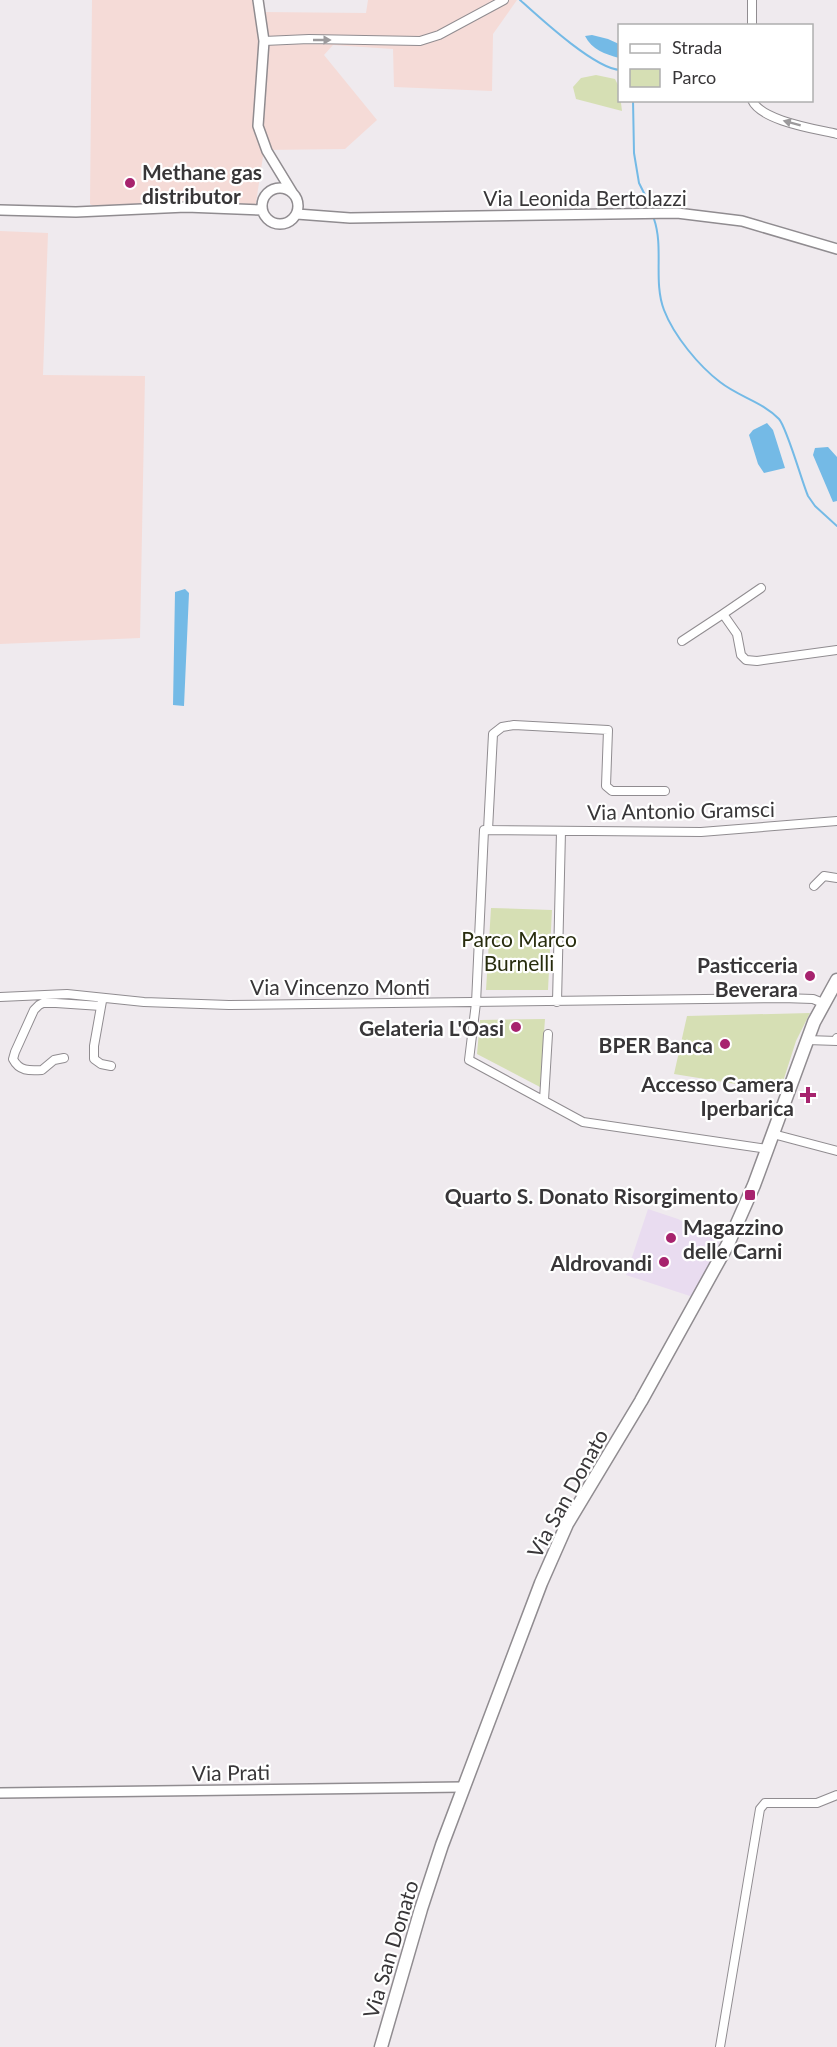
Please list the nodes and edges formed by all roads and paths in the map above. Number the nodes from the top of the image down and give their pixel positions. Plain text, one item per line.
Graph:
1 (258, 0) edge
2 (504, 0) edge
3 (752, 0) edge
4 (752, 24) edge
5 (264, 41) junction
6 (753, 102) edge
7 (837, 134) edge
8 (278, 168) junction
9 (270, 191) junction
10 (295, 197) junction
11 (263, 206) junction
12 (0, 210) edge
13 (297, 214) junction
14 (330, 217) junction
15 (837, 249) edge
16 (761, 588) dead end
17 (723, 614) junction
18 (682, 641) dead end
19 (837, 650) edge
20 (665, 790) dead end
21 (837, 821) edge
22 (488, 830) junction
23 (561, 831) junction
24 (837, 878) edge
25 (814, 886) dead end
26 (837, 980) edge
27 (78, 995) junction
28 (0, 997) edge
29 (103, 997) junction
30 (557, 1002) junction
31 (476, 1003) junction
32 (823, 1003) junction
33 (77, 1004) junction
34 (101, 1006) junction
35 (548, 1034) dead end
36 (837, 1038) edge
37 (807, 1040) junction
38 (64, 1058) dead end
39 (111, 1066) dead end
40 (544, 1100) junction
41 (773, 1134) junction
42 (767, 1149) junction
43 (837, 1151) edge
44 (463, 1786) junction
45 (0, 1793) edge
46 (837, 1795) edge
47 (381, 2047) edge
48 (720, 2047) edge

1 - 5 street
5 -> 2 street
3 - 4 street
5 - 8 street
7 -> 6 street
8 - 9 street
8 - 10 street
9 - 10 street
9 - 11 street
10 - 13 street
10 - 14 street, Via Leonida Bertolazzi
11 - 12 street
11 - 13 street
13 - 14 street, Via Leonida Bertolazzi
14 - 15 street, Via Leonida Bertolazzi
16 - 17 street
17 - 18 street
17 - 19 street
20 - 22 street, Via Antonio Gramsci
21 - 23 street, Via Antonio Gramsci
22 - 23 street, Via Antonio Gramsci
22 - 31 street, Via Antonio Gramsci
23 - 30 street, Via Antonio Gramsci
24 - 25 street
26 - 32 main road, Via San Donato
27 - 28 street, Via Vincenzo Monti
27 - 29 street, Via Vincenzo Monti
27 - 33 street
29 - 31 street, Via Vincenzo Monti
29 - 34 street
30 - 31 street, Via Vincenzo Monti
30 - 32 street, Via Vincenzo Monti
31 - 40 street, Via Antonio Gramsci
32 - 37 main road, Via San Donato
33 - 34 street
33 - 38 street
34 - 39 street
35 - 40 street
36 - 37 street
37 - 41 main road, Via San Donato
40 - 42 street
41 - 42 main road, Via San Donato
41 - 43 street
42 - 44 main road, Via San Donato
44 - 45 street, Via Prati
44 - 47 main road, Via San Donato
46 - 48 street

